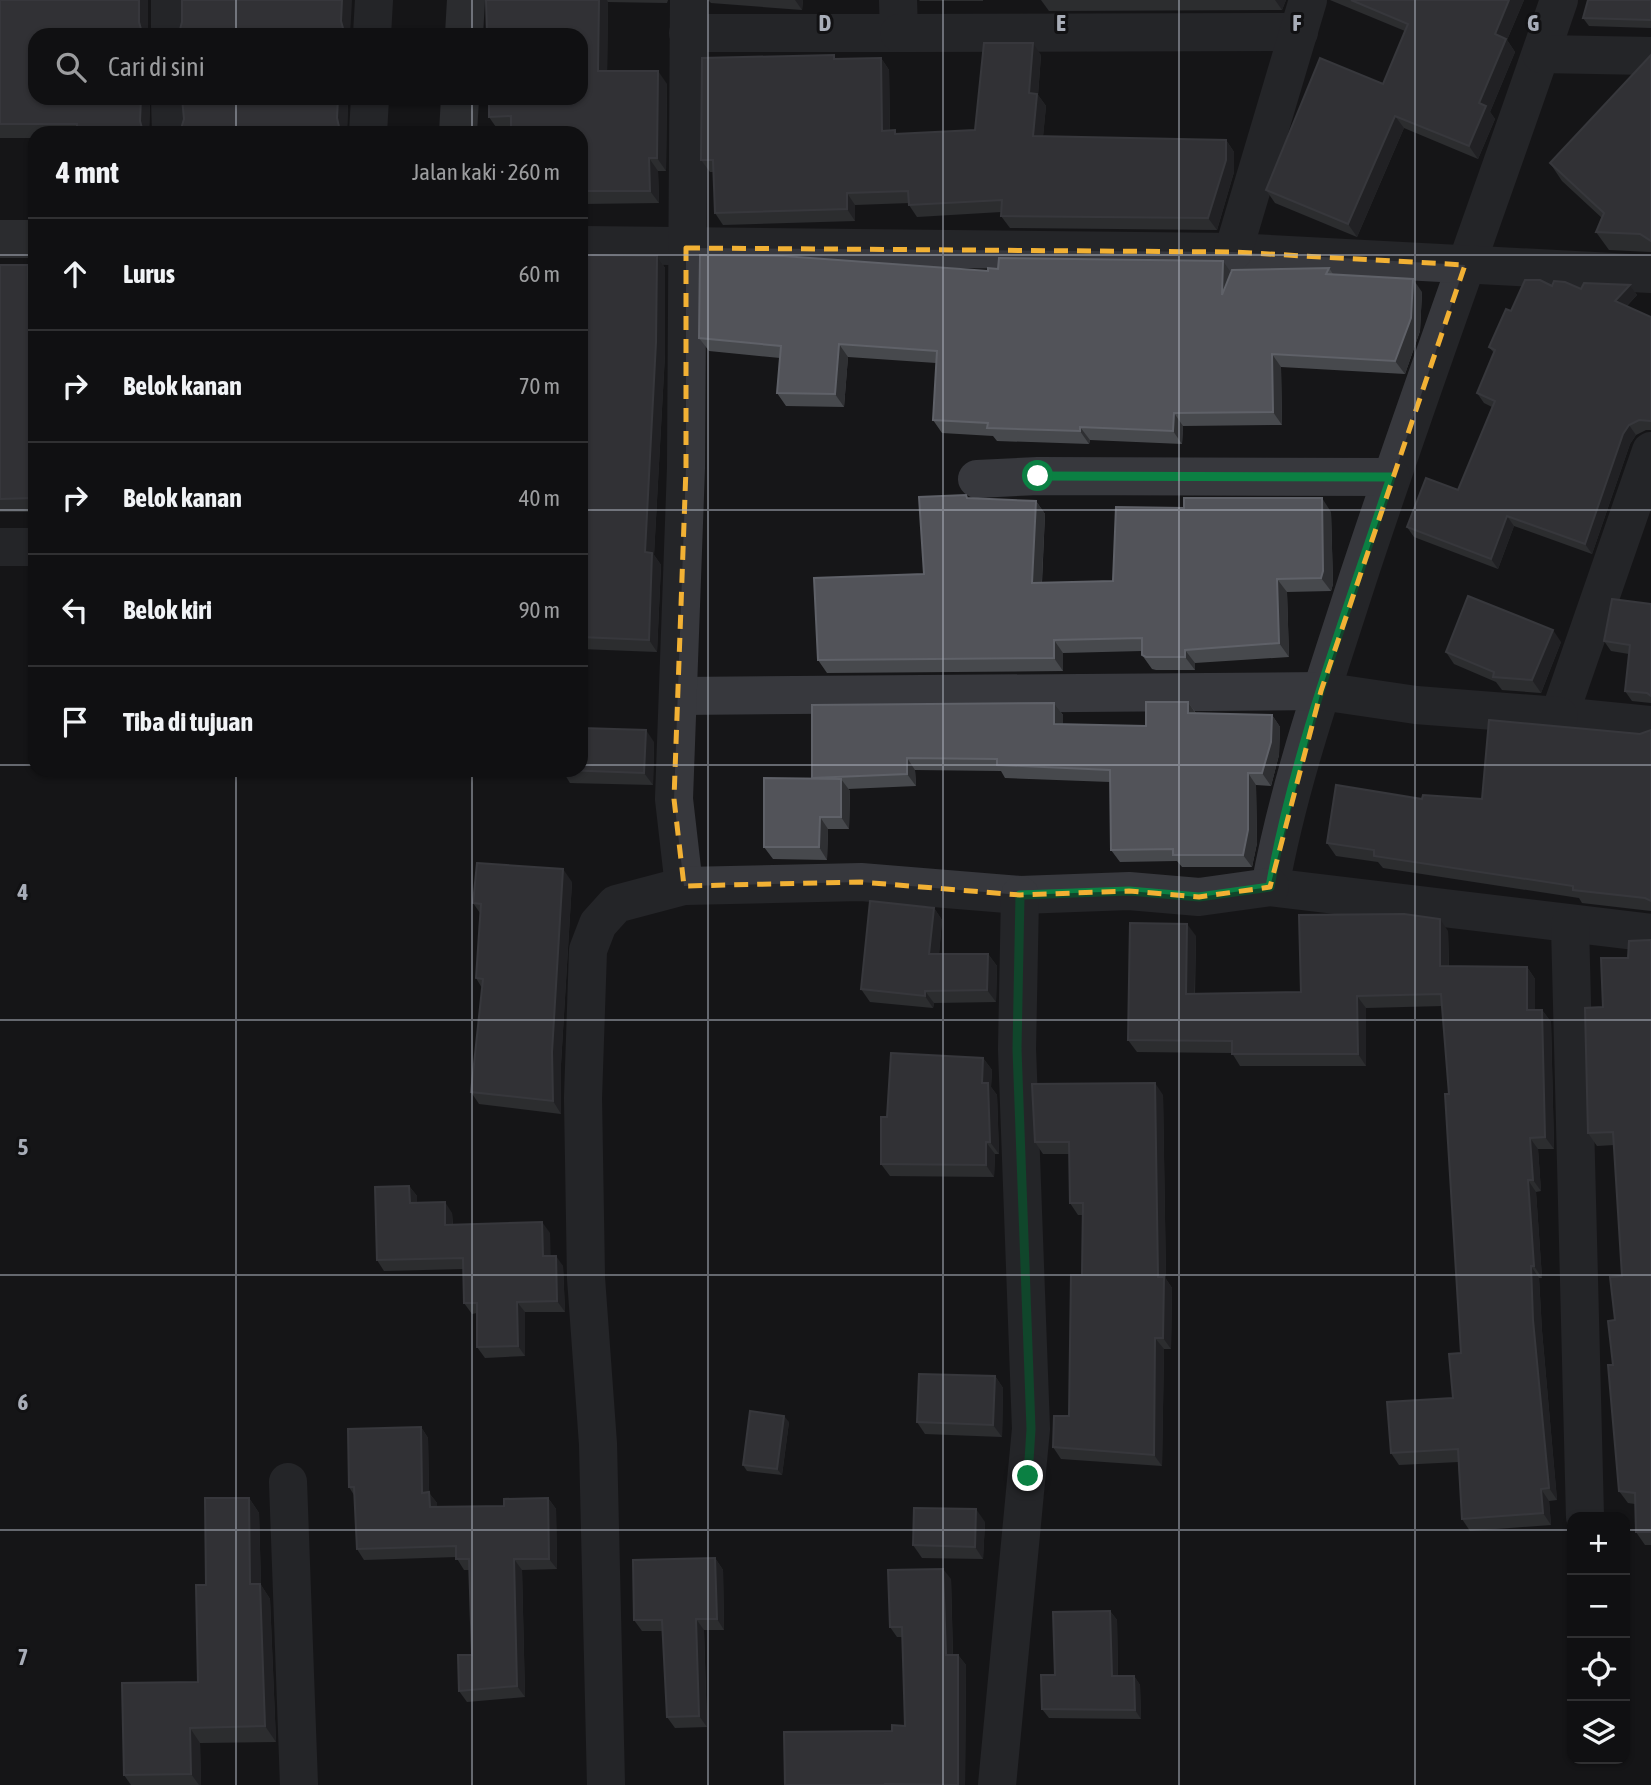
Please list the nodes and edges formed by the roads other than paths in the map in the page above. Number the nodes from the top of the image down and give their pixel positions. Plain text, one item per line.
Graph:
1 (170, 0) edge
2 (374, 0) edge
3 (466, 0) edge
4 (1559, 0) edge
5 (899, 16) edge
6 (1303, 16) edge
7 (688, 17) edge
8 (170, 28) edge
9 (372, 28) edge
10 (464, 28) edge
11 (1541, 54) junction
12 (1651, 56) edge
13 (170, 105) edge
14 (370, 105) edge
15 (460, 105) edge
16 (171, 126) edge
17 (368, 126) edge
18 (458, 126) edge
19 (0, 239) edge
20 (28, 239) edge
21 (588, 245) edge
22 (686, 248) junction
23 (1233, 252) junction
24 (1465, 265) junction
25 (1651, 274) edge
26 (1651, 452) edge
27 (1391, 477) junction
28 (977, 479) dead end
29 (1643, 499) edge
30 (0, 547) edge
31 (28, 547) edge
32 (1321, 691) junction
33 (681, 696) junction
34 (1559, 716) junction
35 (1651, 724) edge
36 (684, 886) junction
37 (1270, 887) junction
38 (1020, 895) junction
39 (1570, 925) junction
40 (1651, 933) edge
41 (288, 1482) dead end
42 (1585, 1512) edge
43 (299, 1785) edge
44 (606, 1785) edge
45 (997, 1785) edge

1 - 8 street
2 - 9 street
3 - 10 street
4 - 11 street
5 - 6 street
5 - 7 street
6 - 23 street
7 - 22 street
11 - 12 street
11 - 24 street
13 - 16 street
14 - 17 street
15 - 18 street
19 - 20 street
21 - 22 street
22 - 23 street
22 - 33 street
23 - 24 street
24 - 25 street
24 - 27 street
26 - 29 street
27 - 28 street
27 - 32 street
29 - 34 street
30 - 31 street
32 - 33 street
32 - 34 street
32 - 37 street
33 - 36 street
34 - 35 street
36 - 38 street
36 - 44 street
37 - 38 street
37 - 39 street
38 - 45 street
39 - 40 street
39 - 42 street
41 - 43 street

